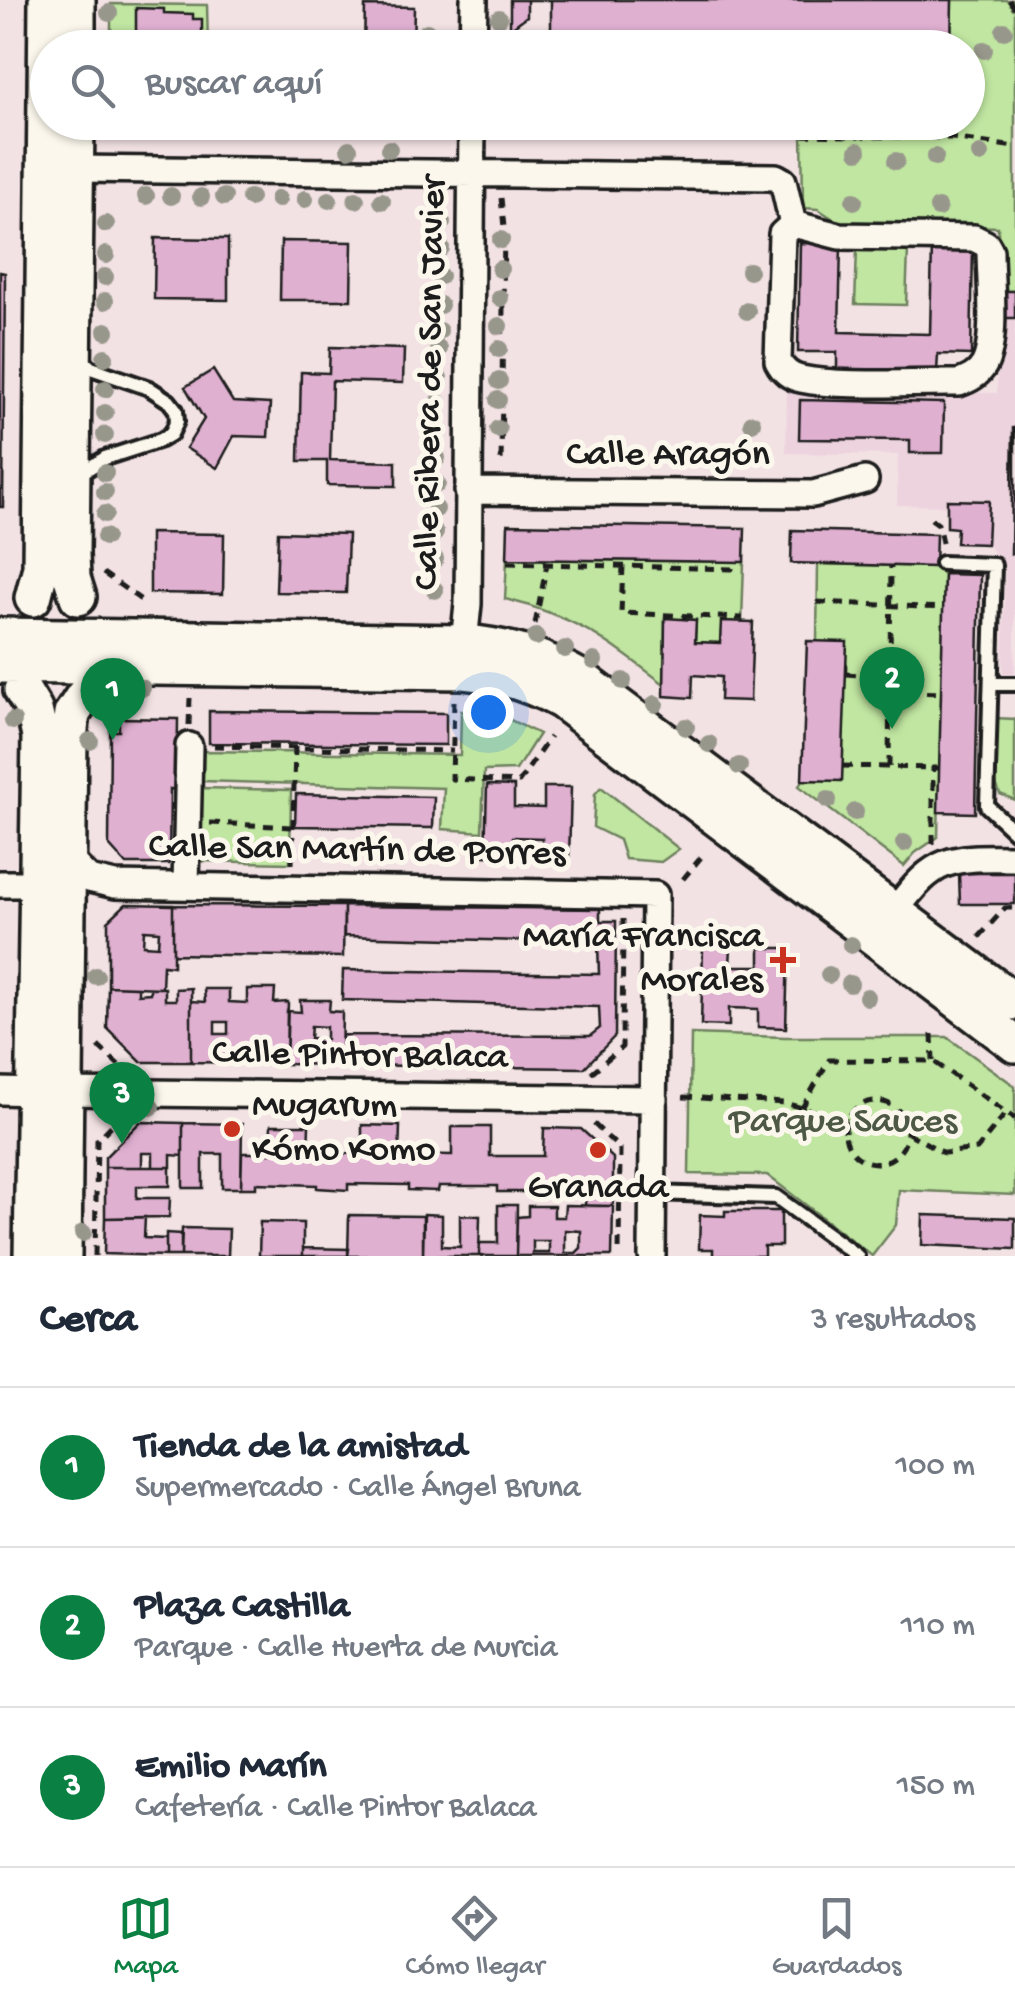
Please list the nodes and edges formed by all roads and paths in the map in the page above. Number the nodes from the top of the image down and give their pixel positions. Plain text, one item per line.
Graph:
1 (48, 0) edge
2 (77, 0) edge
3 (474, 0) edge
4 (1009, 0) edge
5 (1015, 9) edge
6 (48, 30) edge
7 (77, 30) edge
8 (473, 30) edge
9 (46, 140) edge
10 (76, 140) edge
11 (472, 140) edge
12 (966, 140) edge
13 (1015, 147) edge
14 (76, 169) junction
15 (472, 174) junction
16 (501, 198) dead end
17 (793, 224) junction
18 (73, 353) junction
19 (498, 474) dead end
20 (72, 479) junction
21 (865, 480) dead end
22 (468, 491) junction
23 (931, 519) dead end
24 (732, 562) dead end
25 (507, 563) dead end
26 (942, 563) joint
27 (547, 564) junction
28 (622, 566) junction
29 (891, 566) dead end
30 (104, 568) dead end
31 (78, 597) junction
32 (33, 598) junction
33 (141, 600) dead end
34 (817, 602) dead end
35 (891, 606) junction
36 (943, 608) dead end
37 (742, 618) dead end
38 (535, 624) dead end
39 (464, 643) junction
40 (110, 653) junction
41 (6, 659) edge
42 (846, 674) dead end
43 (890, 677) junction
44 (990, 684) junction
45 (1015, 684) edge
46 (890, 691) junction
47 (941, 692) dead end
48 (84, 696) junction
49 (454, 702) dead end
50 (550, 737) dead end
51 (189, 746) joint
52 (294, 748) junction
53 (453, 751) junction
54 (842, 766) dead end
55 (889, 768) junction
56 (187, 822) junction
57 (293, 827) junction
58 (1014, 849) edge
59 (703, 855) dead end
60 (68, 858) junction
61 (938, 864) junction
62 (292, 869) dead end
63 (683, 878) dead end
64 (0, 884) edge
65 (37, 884) junction
66 (186, 886) junction
67 (624, 906) dead end
68 (1015, 908) edge
69 (896, 910) junction
70 (976, 940) dead end
71 (1015, 1002) edge
72 (932, 1034) dead end
73 (1015, 1044) edge
74 (98, 1046) dead end
75 (622, 1047) dead end
76 (932, 1060) junction
77 (122, 1067) dead end
78 (33, 1092) edge
79 (683, 1097) dead end
80 (654, 1099) junction
81 (802, 1108) junction
82 (1006, 1113) junction
83 (120, 1117) dead end
84 (1015, 1119) edge
85 (846, 1121) junction
86 (908, 1133) junction
87 (620, 1149) dead end
88 (653, 1193) junction
89 (32, 1256) edge
90 (64, 1256) edge
91 (96, 1256) edge
92 (619, 1256) edge
93 (652, 1256) edge
94 (857, 1256) edge

1 - 6 main road
2 - 7 main road
3 - 8 street
4 - 5 path
9 - 32 main road
10 - 14 main road
11 - 15 street, Calle Ribera de San Javier
12 - 13 path
14 - 15 street
14 - 18 main road
15 - 17 street
15 - 22 street, Calle Ribera de San Javier
16 - 19 path
17 - 17 street
18 - 20 main road
18 - 20 lane
20 - 31 main road
21 - 22 street, Calle Aragón
22 - 39 street, Calle Ribera de San Javier
23 - 26 path
24 - 28 path
25 - 27 path
26 - 44 lane
27 - 28 path
27 - 38 path
28 - 37 path
29 - 35 path
30 - 33 path
31 - 32 main road
31 - 40 main road
32 - 41 main road
34 - 35 path
35 - 36 path
35 - 43 path
39 - 40 main road
39 - 69 main road
40 - 41 main road
40 - 48 main road
40 - 73 main road
41 - 48 main road
41 - 65 main road
42 - 43 path
43 - 46 path
44 - 45 lane
44 - 58 lane
46 - 47 path
46 - 55 path
48 - 60 main road
49 - 53 path
50 - 53 path
51 - 52 path
51 - 56 street
52 - 53 path
52 - 57 path
54 - 55 path
55 - 61 path
56 - 57 path
56 - 66 street
57 - 62 path
58 - 61 street
59 - 63 path
60 - 66 street, Calle San Martín de Porres
60 - 78 main road
61 - 69 street
64 - 65 street
65 - 78 main road
66 - 80 street, Calle San Martín de Porres
67 - 75 path
68 - 70 path
69 - 71 main road
72 - 76 path
74 - 77 path
76 - 81 path
76 - 82 path
78 - 80 street, Calle Pintor Balaca
78 - 89 main road
78 - 90 main road
79 - 81 path
80 - 88 street
81 - 85 path
82 - 84 path
82 - 86 path
83 - 91 path
85 - 86 path
85 - 86 path
87 - 92 path
88 - 93 street
88 - 94 lane

